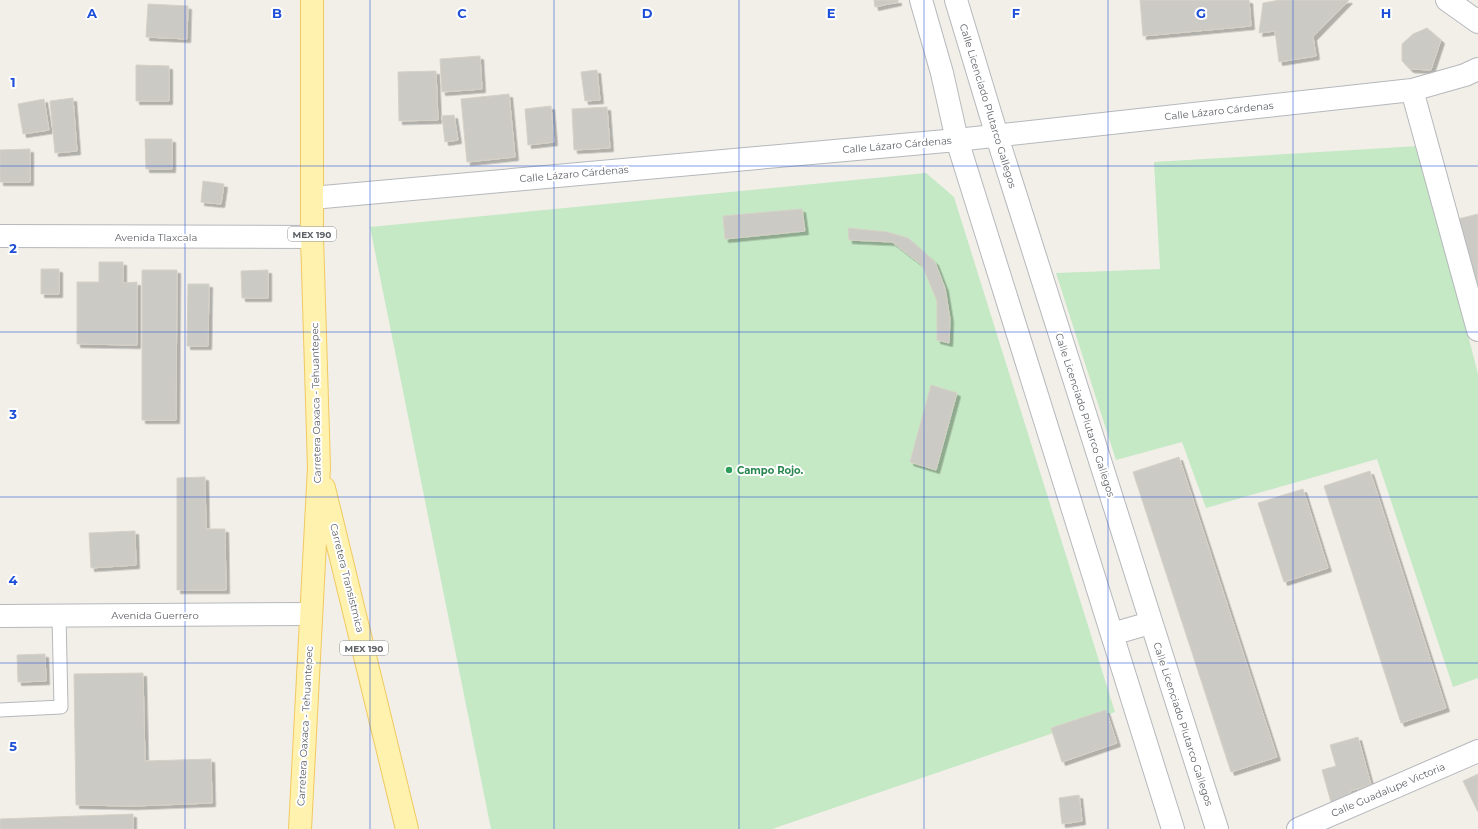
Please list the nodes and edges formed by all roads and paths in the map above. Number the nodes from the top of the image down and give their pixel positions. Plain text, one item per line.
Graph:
1 (312, 0) edge
2 (921, 0) edge
3 (956, 0) edge
4 (1447, 0) edge
5 (1478, 22) edge
6 (1478, 69) edge
7 (1412, 90) junction
8 (997, 135) junction
9 (958, 140) junction
10 (312, 198) junction
11 (0, 236) edge
12 (312, 237) junction
13 (1478, 330) edge
14 (319, 467) junction
15 (311, 614) junction
16 (0, 616) edge
17 (59, 616) junction
18 (1150, 623) junction
19 (1112, 634) junction
20 (0, 710) edge
21 (1478, 750) edge
22 (300, 829) edge
23 (407, 829) edge
24 (1173, 829) edge
25 (1217, 829) edge
26 (1298, 829) edge

1 - 10 main road, Carretera Oaxaca - Tehuantepec / MEX 190
2 - 9 street
3 - 8 street, Calle Licenciado Plutarco Gallegos
4 - 5 street
6 - 7 street, Calle Lázaro Cárdenas
7 - 8 street, Calle Lázaro Cárdenas
7 - 13 street
8 - 9 street, Calle Lázaro Cárdenas
8 - 18 street, Calle Licenciado Plutarco Gallegos
9 - 10 street, Calle Lázaro Cárdenas
9 - 19 street
10 - 12 main road, Carretera Oaxaca - Tehuantepec / MEX 190
11 - 12 street, Avenida Tlaxcala
12 - 14 main road, Carretera Oaxaca - Tehuantepec / MEX 190
14 - 15 main road, Carretera Oaxaca - Tehuantepec / MEX 190
14 - 23 main road, Carretera Transistmica / MEX 190
15 - 17 street, Avenida Guerrero
15 - 22 main road, Carretera Oaxaca - Tehuantepec / MEX 190
16 - 17 street, Avenida Guerrero
17 - 20 lane
18 - 19 street
18 - 25 street, Calle Licenciado Plutarco Gallegos
19 - 24 street
21 - 26 street, Calle Guadalupe Victoria

